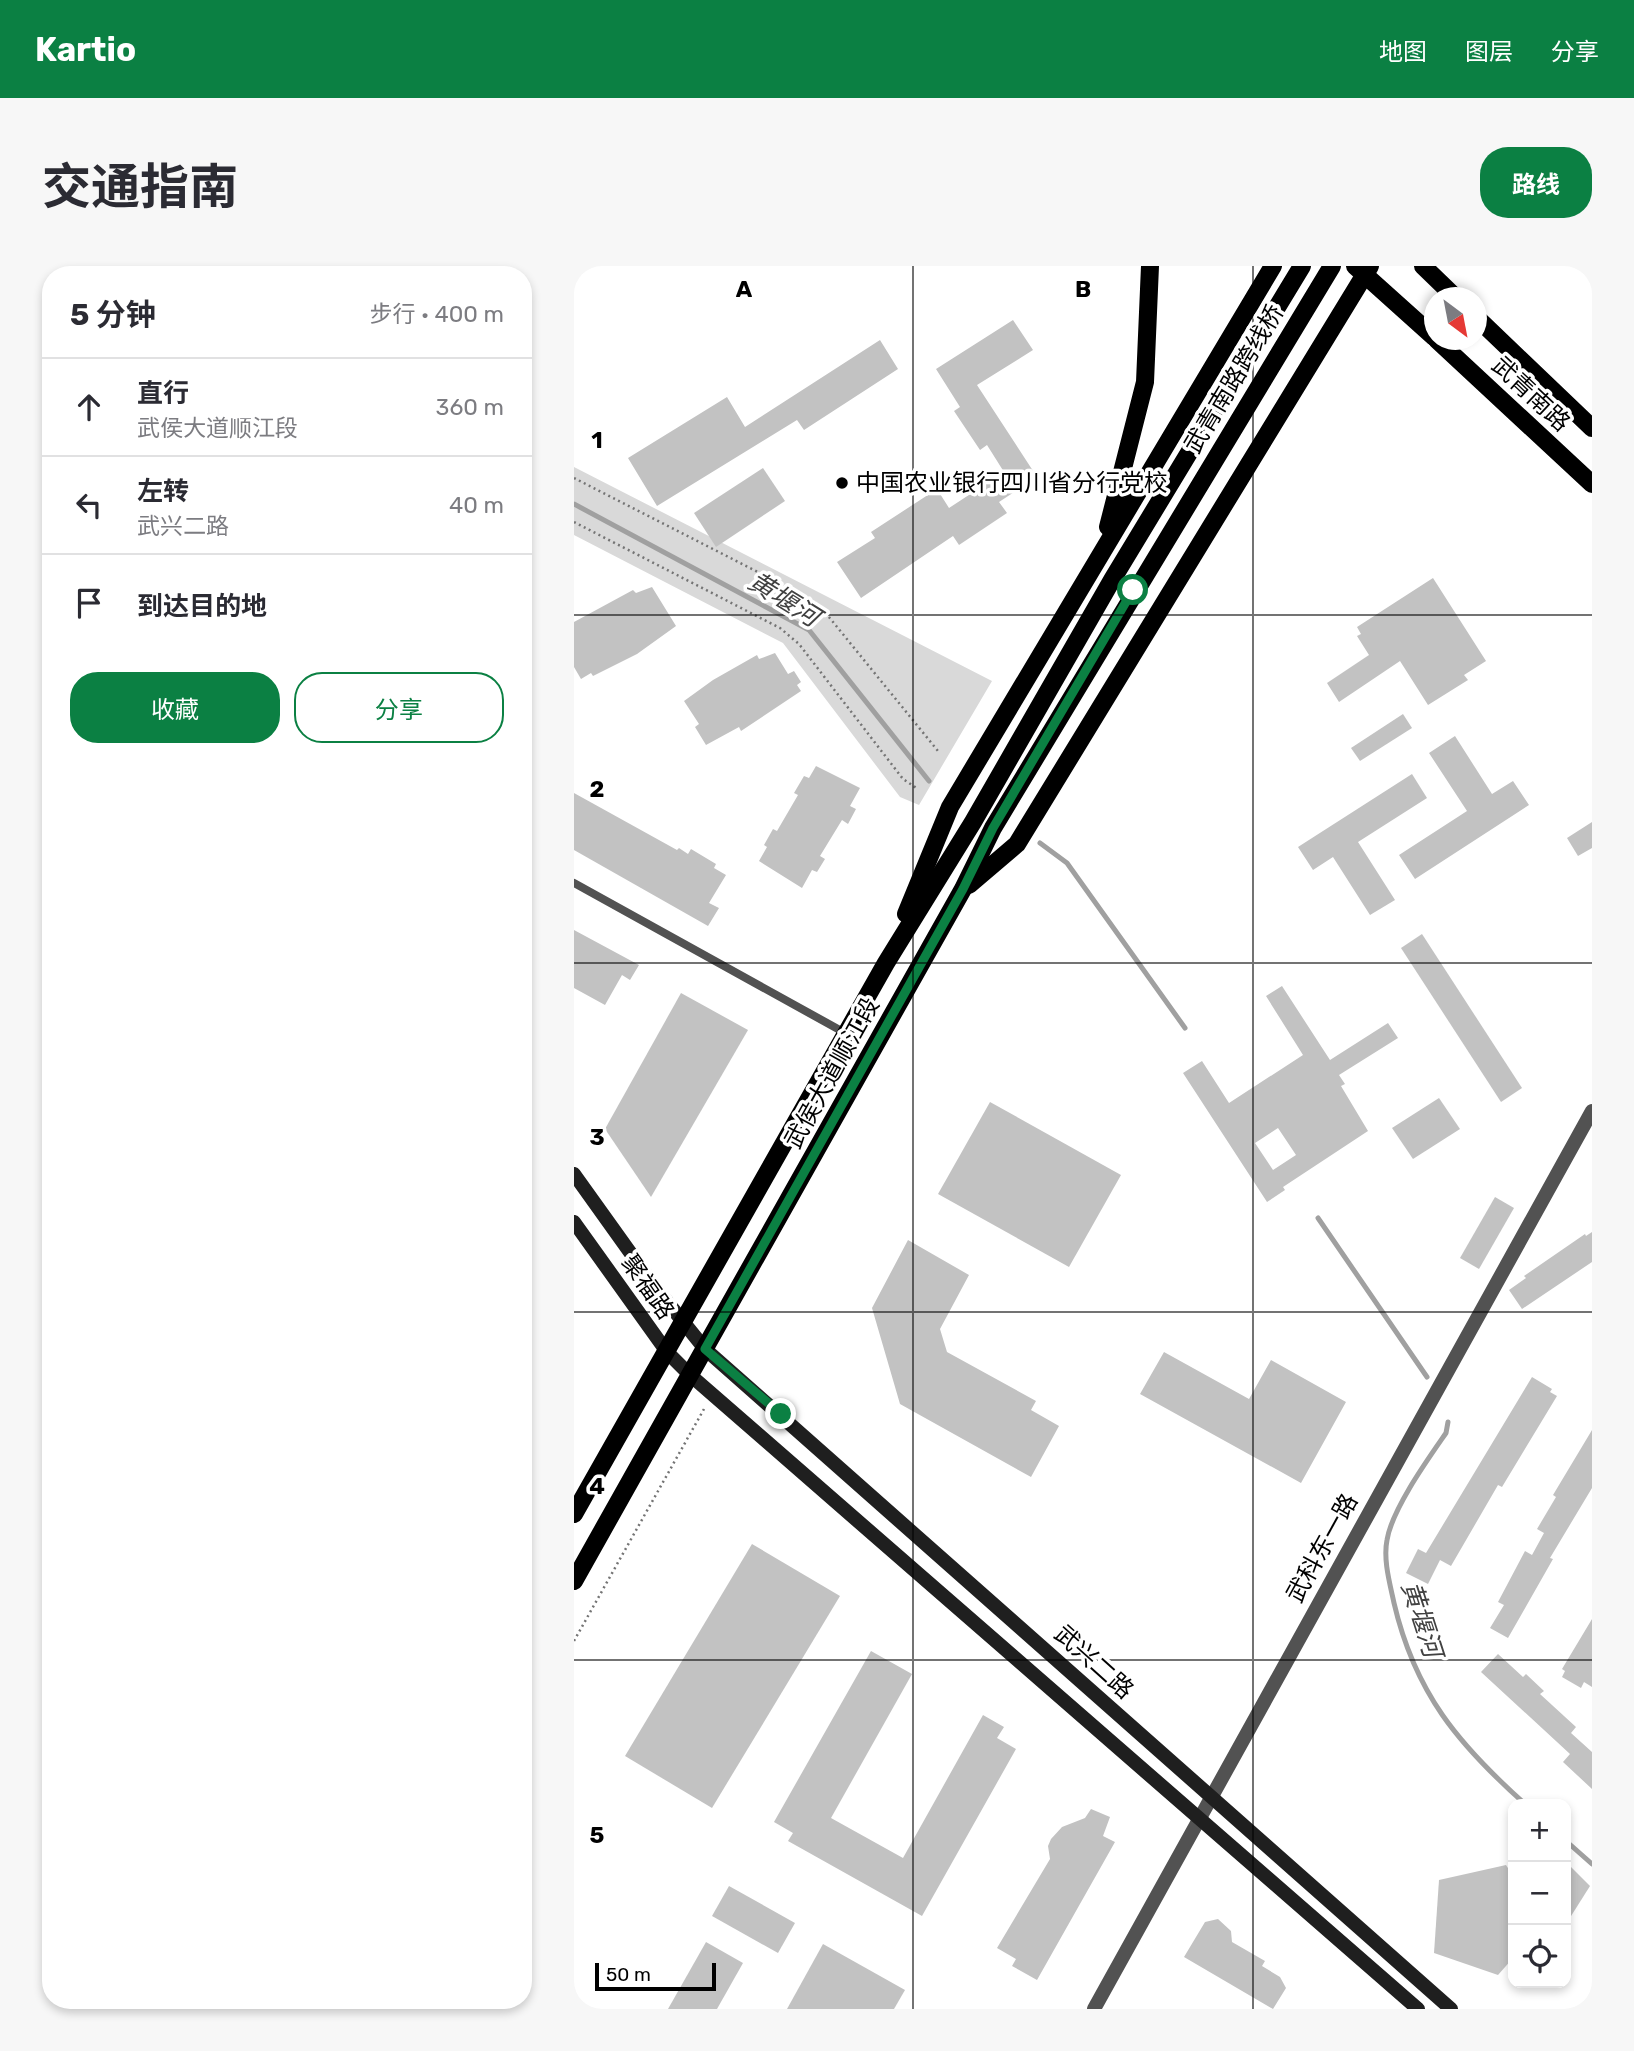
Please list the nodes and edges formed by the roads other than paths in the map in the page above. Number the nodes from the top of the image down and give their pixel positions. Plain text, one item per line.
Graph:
1 (1150, 266) edge
2 (1273, 266) edge
3 (1302, 266) edge
4 (1332, 266) edge
5 (1423, 266) edge
6 (1364, 269) edge
7 (1445, 287) edge
8 (1424, 326) edge
9 (1487, 328) edge
10 (1449, 350) edge
11 (1592, 428) edge
12 (1592, 484) edge
13 (1104, 545) junction
14 (1112, 580) joint
15 (1133, 590) joint
16 (574, 884) edge
17 (963, 889) junction
18 (886, 963) junction
19 (847, 1034) junction
20 (1591, 1114) edge
21 (574, 1174) edge
22 (574, 1222) edge
23 (683, 1324) junction
24 (705, 1349) junction
25 (667, 1352) junction
26 (690, 1374) junction
27 (574, 1516) edge
28 (603, 1529) junction
29 (574, 1581) edge
30 (1210, 1796) junction
31 (1202, 1818) junction
32 (1094, 2009) edge
33 (1418, 2009) edge
34 (1451, 2009) edge

1 - 13 main road
2 - 13 main road
3 - 14 main road, 武青南路跨线桥
4 - 15 main road, 武青南路跨线桥
5 - 7 main road
6 - 8 main road, 武青南路
6 - 17 main road
9 - 11 main road, 武青南路
10 - 12 main road, 武青南路
13 - 18 main road
14 - 18 main road, 武侯大道顺江段
15 - 17 main road, 武侯大道顺江段
16 - 19 lane
17 - 24 main road, 武侯大道顺江段
18 - 19 main road, 武侯大道顺江段
19 - 23 main road, 武侯大道顺江段
20 - 30 street, 武科东一路
21 - 23 street, 武兴二路
22 - 25 street, 聚福路
23 - 24 street, 武兴二路
23 - 25 main road, 武侯大道顺江段
24 - 26 main road, 武侯大道顺江段
24 - 30 street, 武兴二路
25 - 26 street, 聚福路
25 - 27 main road, 武侯大道顺江段
26 - 28 main road, 武侯大道顺江段
26 - 31 street, 聚福路
27 - 28 main road
28 - 29 main road, 武侯大道顺江段
30 - 31 street, 武科东一路
30 - 34 street, 武兴二路
31 - 32 street, 武科东一路
31 - 33 street, 聚福路

